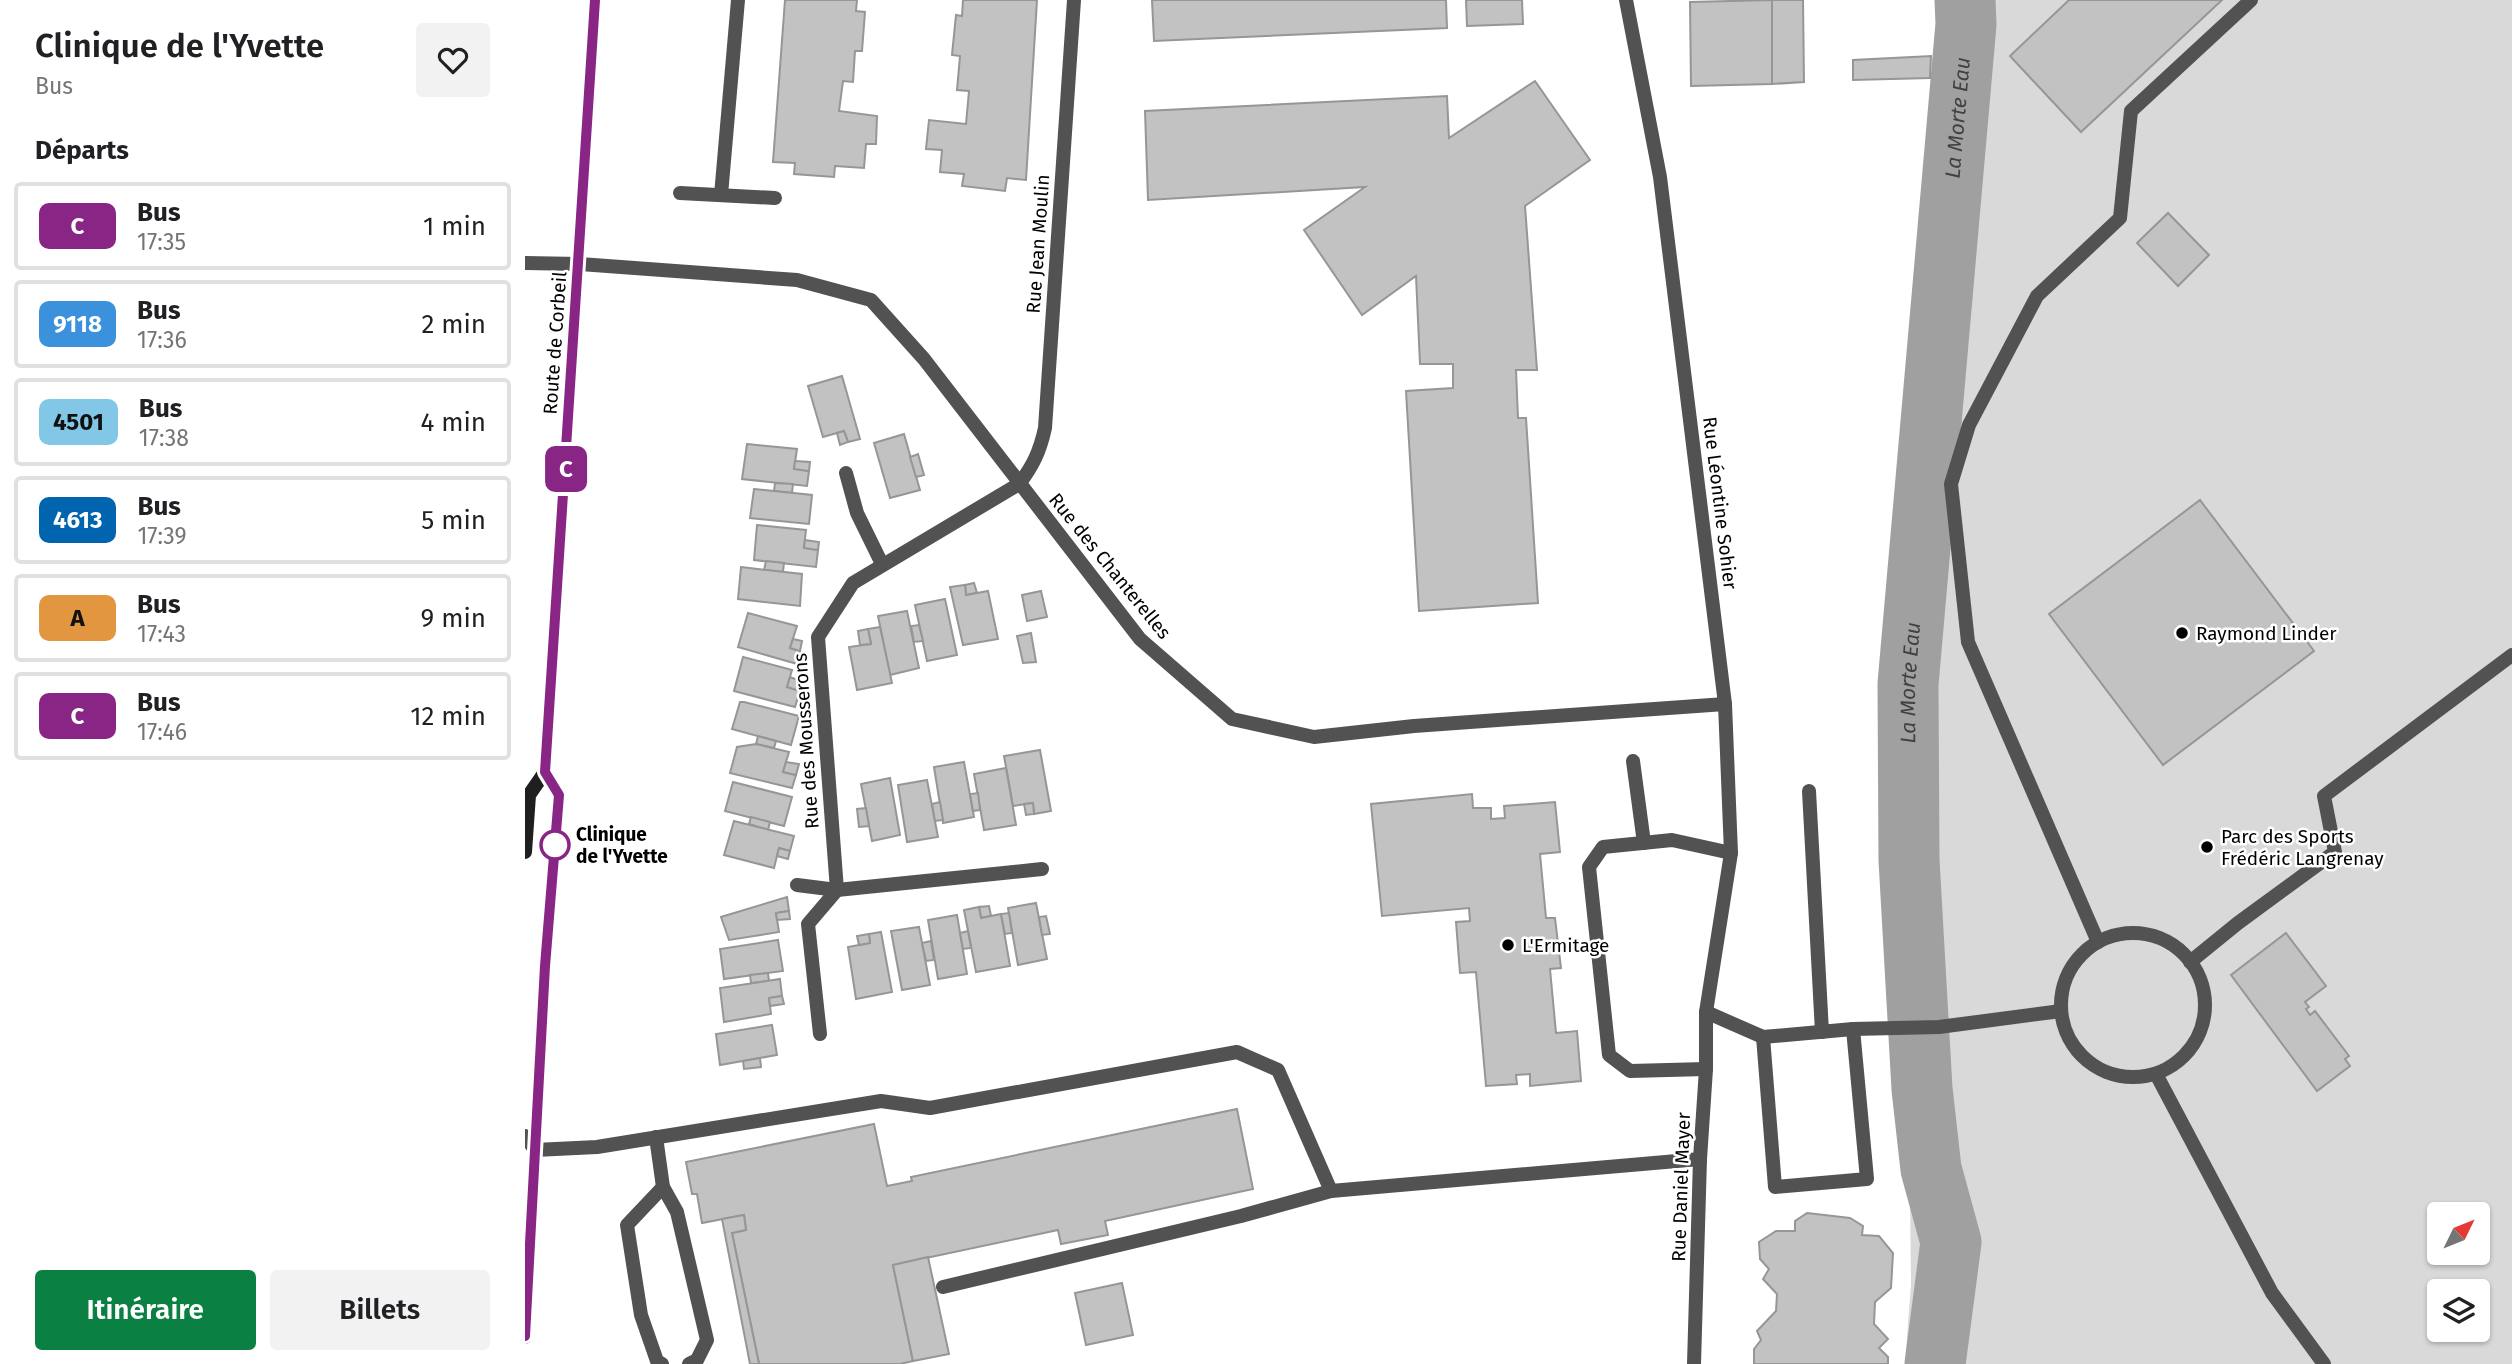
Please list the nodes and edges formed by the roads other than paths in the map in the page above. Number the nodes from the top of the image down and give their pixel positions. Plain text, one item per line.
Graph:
1 (595, 0) edge
2 (738, 0) edge
3 (1074, 0) edge
4 (1626, 0) edge
5 (2251, 0) edge
6 (680, 193) dead end
7 (721, 195) junction
8 (775, 198) dead end
9 (525, 263) edge
10 (579, 264) junction
11 (846, 473) dead end
12 (1019, 484) junction
13 (882, 564) junction
14 (2512, 655) edge
15 (1725, 704) junction
16 (1633, 761) dead end
17 (545, 772) junction
18 (1808, 791) dead end
19 (1644, 843) junction
20 (525, 852) edge
21 (1731, 853) junction
22 (1041, 869) dead end
23 (797, 885) dead end
24 (837, 890) junction
25 (2098, 942) junction
26 (2190, 962) junction
27 (2061, 1011) junction
28 (1706, 1012) junction
29 (1853, 1029) junction
30 (1822, 1032) junction
31 (820, 1034) dead end
32 (1763, 1037) junction
33 (1706, 1069) junction
34 (2156, 1074) junction
35 (525, 1136) edge
36 (656, 1137) junction
37 (535, 1150) junction
38 (1699, 1159) junction
39 (663, 1187) junction
40 (1331, 1191) junction
41 (943, 1287) dead end
42 (525, 1336) edge
43 (661, 1364) edge
44 (689, 1364) edge
45 (1694, 1364) edge
46 (2324, 1364) edge

1 - 10 main road, Route de Corbeil
2 - 7 street
3 - 12 street, Rue Jean Moulin
4 - 15 street, Rue Léontine Sohier
5 - 25 street
6 - 7 street
7 - 8 street
9 - 10 street, Rue des Chanterelles
10 - 12 street, Rue des Chanterelles
10 - 17 main road, Route de Corbeil
11 - 13 street
12 - 13 street, Rue des Mousserons
12 - 15 street, Rue des Chanterelles
13 - 24 street, Rue des Mousserons
14 - 26 street
15 - 21 street, Rue Léontine Sohier
16 - 19 street
17 - 20 main road, Route de Corbeil
17 - 37 main road, Route de Corbeil
18 - 30 street
19 - 21 street
19 - 33 street
21 - 28 street, Rue Léontine Sohier
22 - 24 street
23 - 24 street
24 - 31 street
25 - 26 street
25 - 27 street
26 - 34 street
27 - 29 street
27 - 34 street
28 - 32 street
28 - 33 street, Rue Daniel Mayer
29 - 30 street
29 - 32 street
30 - 32 street
33 - 38 street, Rue Daniel Mayer
34 - 46 street
35 - 37 street
36 - 37 street
36 - 39 street
36 - 40 street
37 - 42 main road, Route de Corbeil
38 - 40 street
38 - 45 street, Rue Daniel Mayer
39 - 43 street
39 - 44 street
40 - 41 street

